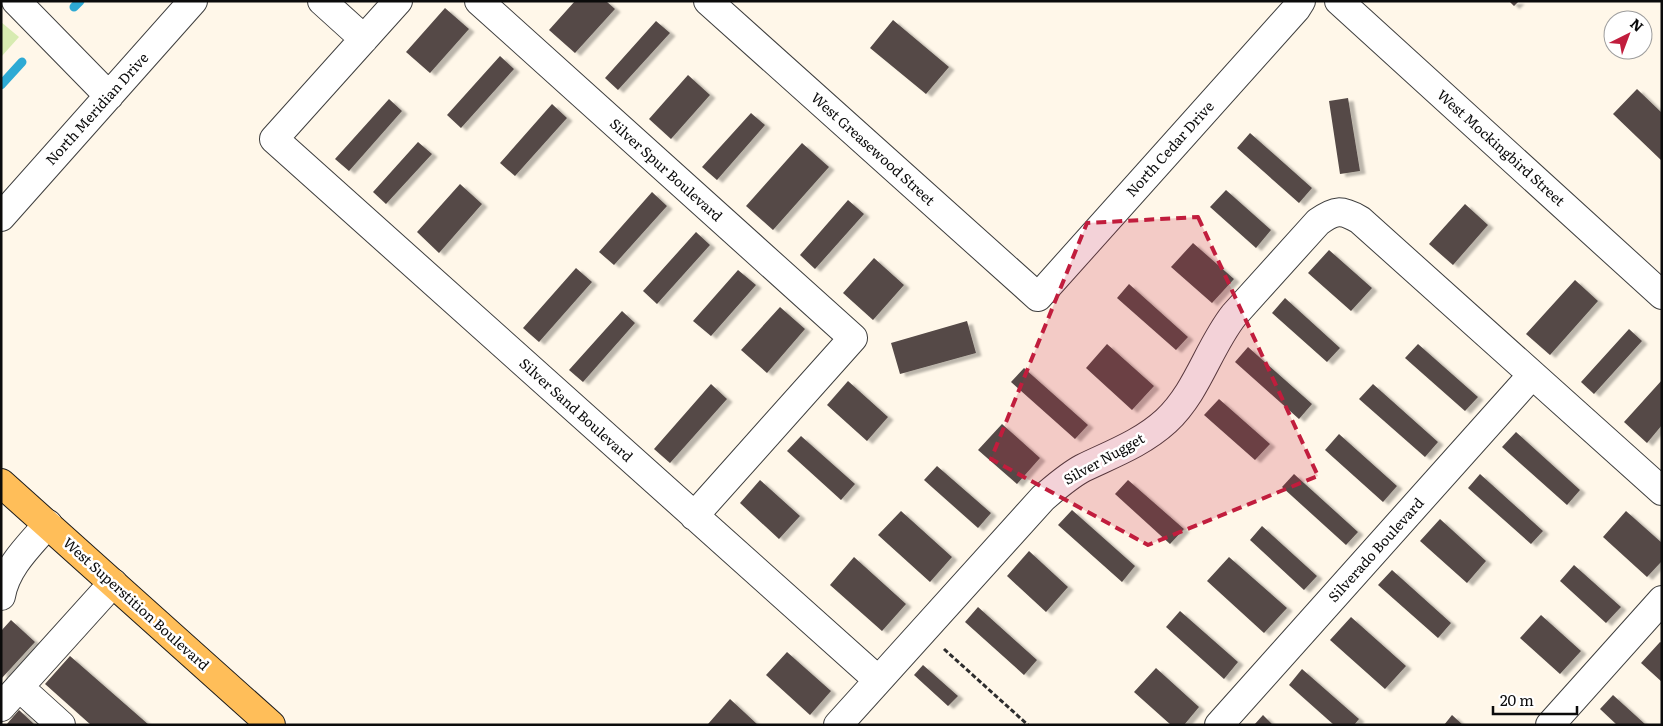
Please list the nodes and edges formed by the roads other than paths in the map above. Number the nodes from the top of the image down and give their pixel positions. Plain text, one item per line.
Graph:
1 (16, 1) edge
2 (193, 1) edge
3 (322, 1) edge
4 (398, 1) edge
5 (479, 1) edge
6 (708, 1) edge
7 (1301, 1) edge
8 (1340, 1) edge
9 (364, 39) junction
10 (109, 96) junction
11 (1, 217) edge
12 (1662, 295) edge
13 (1038, 297) joint
14 (1532, 375) junction
15 (1, 483) edge
16 (1662, 491) edge
17 (694, 516) junction
18 (48, 524) junction
19 (113, 583) junction
20 (1, 596) edge
21 (1662, 600) edge
22 (878, 680) junction
23 (10, 697) edge
24 (61, 725) edge
25 (271, 725) edge
26 (838, 725) edge
27 (1219, 725) edge
28 (1550, 725) edge

1 - 10 street
2 - 10 street, North Meridian Drive
3 - 9 street
4 - 9 street
5 - 17 street, Silver Spur Boulevard
6 - 13 street, West Greasewood Street
7 - 13 street, North Cedar Drive
8 - 12 street, West Mockingbird Street
9 - 17 street, Silver Sand Boulevard
10 - 11 street, North Meridian Drive
14 - 16 street
14 - 22 street, Silver Nugget
14 - 27 street, Silverado Boulevard
15 - 18 main road, West Superstition Boulevard
17 - 22 street, Silver Sand Boulevard
18 - 19 main road, West Superstition Boulevard
18 - 20 street
19 - 23 street
19 - 25 main road, West Superstition Boulevard
21 - 28 street
22 - 26 street, Silver Nugget
23 - 24 street

